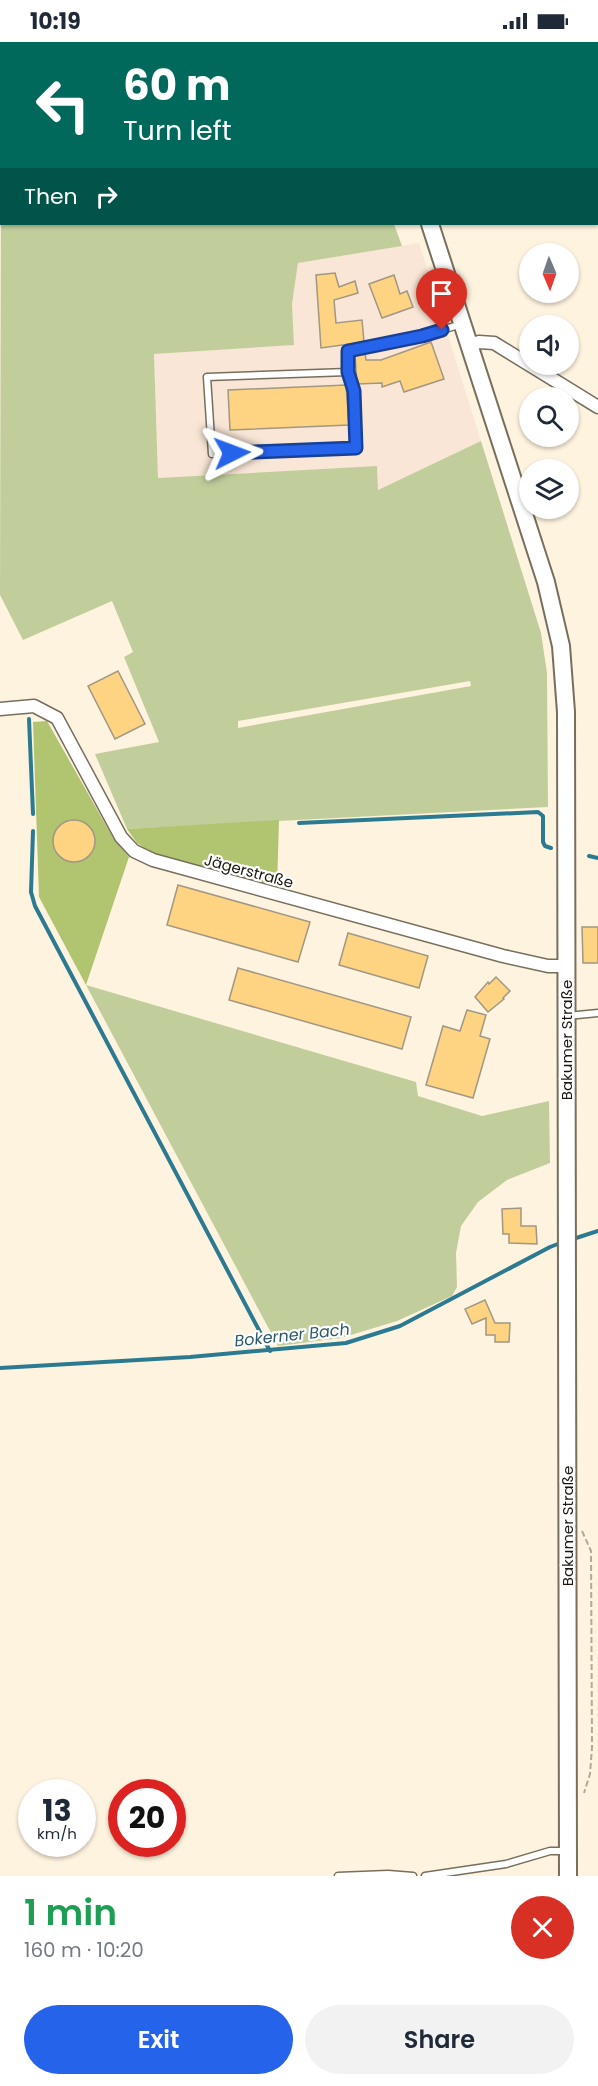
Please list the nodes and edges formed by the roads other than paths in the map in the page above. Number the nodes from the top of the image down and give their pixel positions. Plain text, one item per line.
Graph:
1 (430, 225) edge
2 (462, 324) junction
3 (469, 345) junction
4 (348, 372) junction
5 (598, 407) edge
6 (0, 709) edge
7 (566, 966) junction
8 (598, 1013) edge
9 (566, 1016) junction
10 (568, 1851) junction
11 (338, 1876) edge
12 (413, 1876) edge
13 (425, 1876) edge
14 (568, 1876) edge

1 - 2 main road, Bakumer Straße
2 - 3 main road, Bakumer Straße
2 - 4 lane
3 - 5 street
3 - 7 main road, Bakumer Straße
4 - 4 lane
6 - 7 street, Jägerstraße
7 - 9 main road, Bakumer Straße
8 - 9 lane
9 - 10 main road, Bakumer Straße
10 - 13 lane
10 - 14 main road, Bakumer Straße
11 - 12 lane

